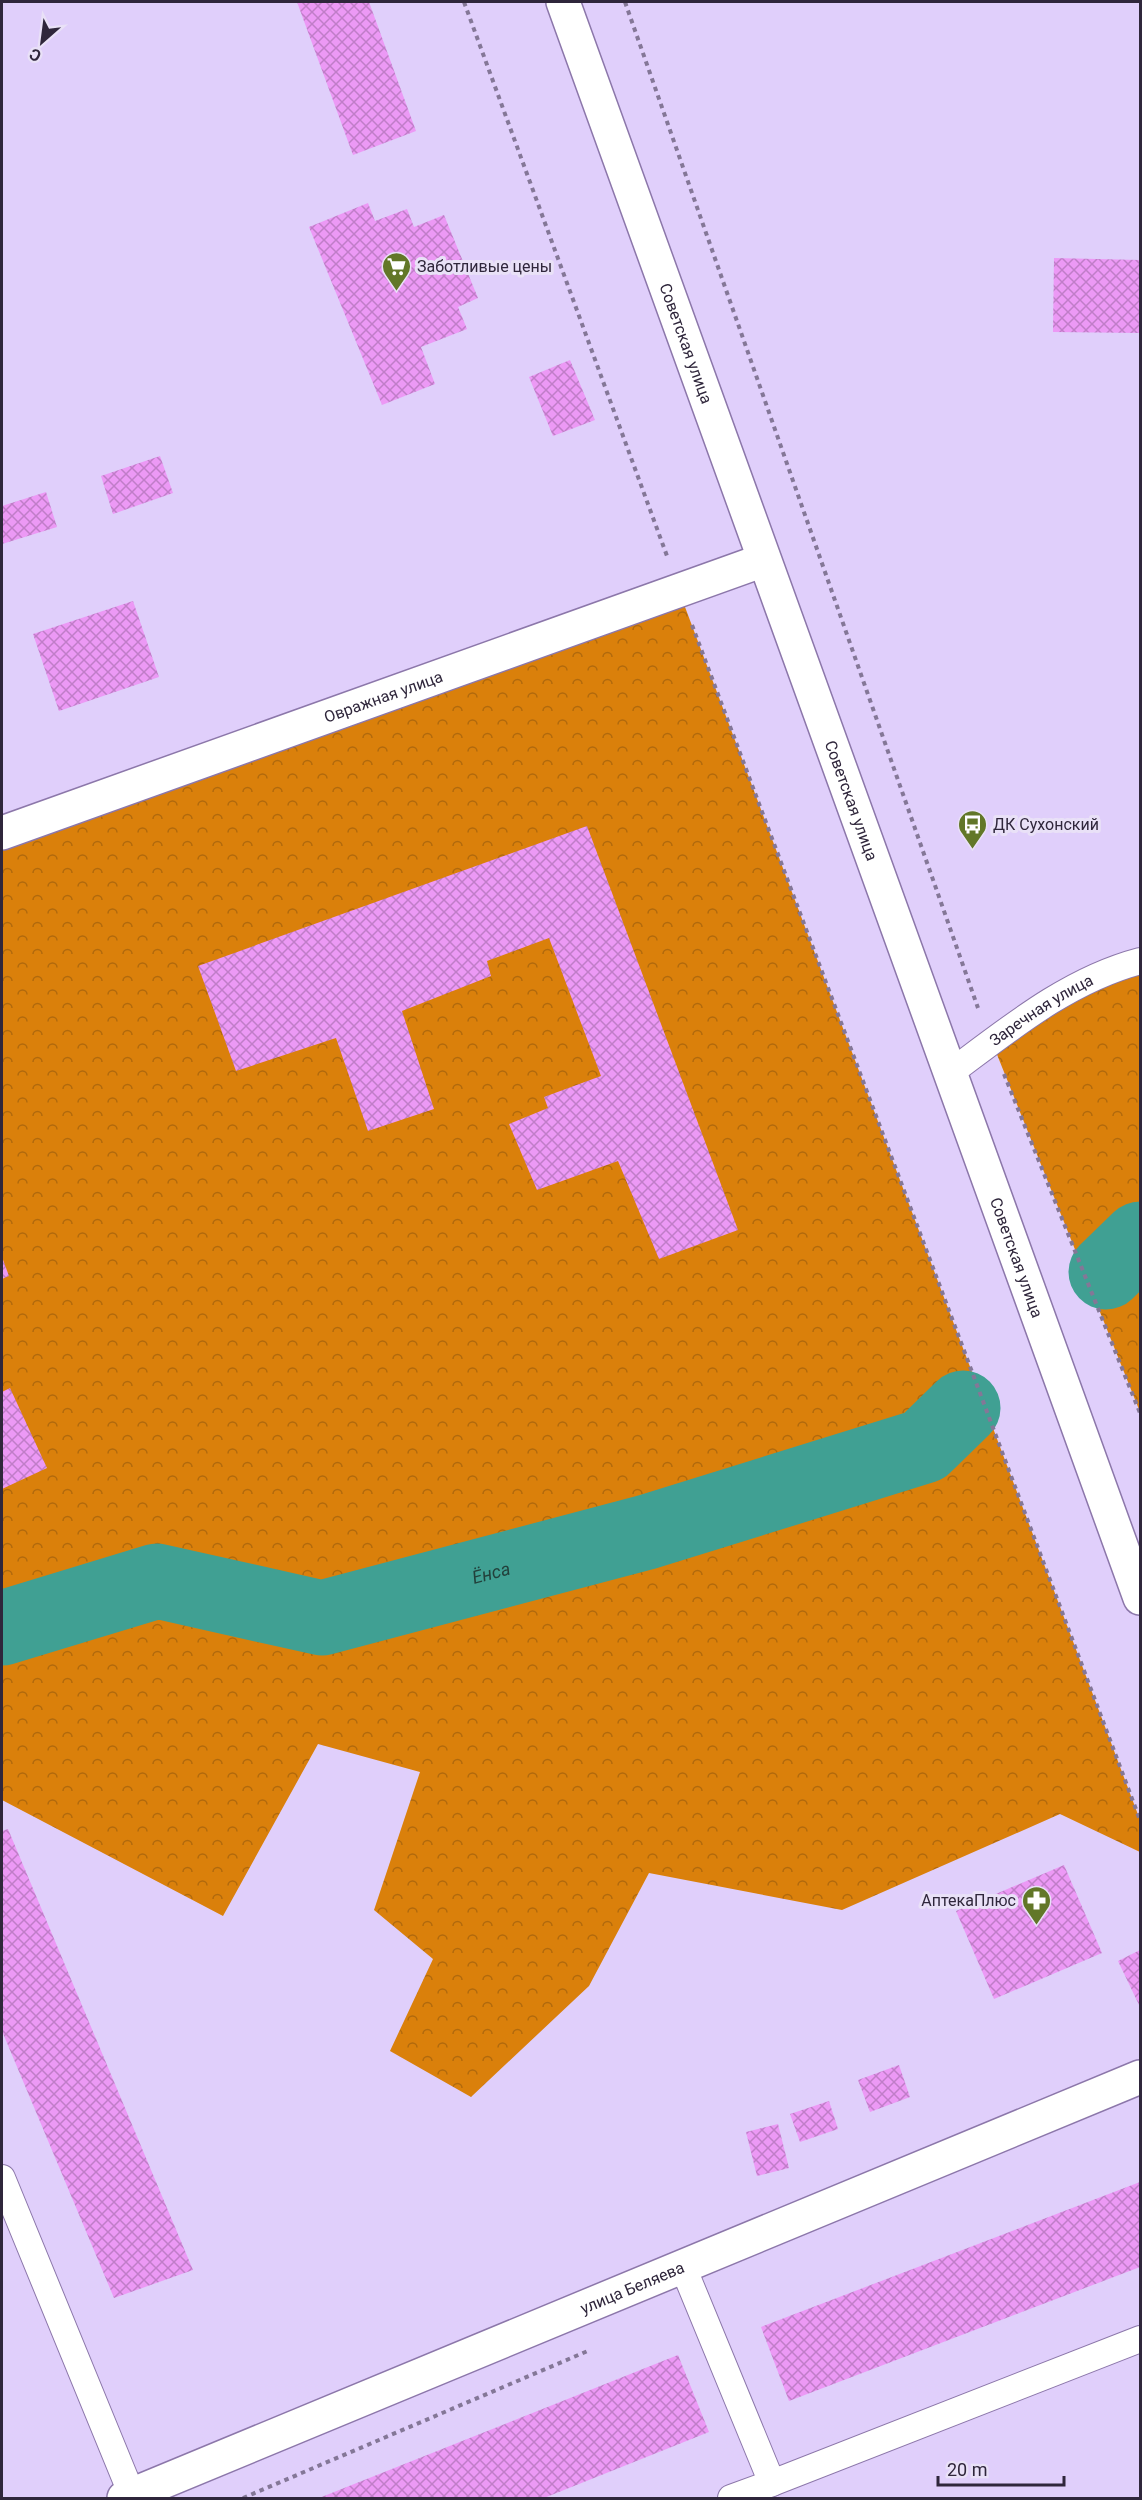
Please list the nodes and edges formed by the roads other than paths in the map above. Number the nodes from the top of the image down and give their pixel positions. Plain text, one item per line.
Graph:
1 (563, 2) edge
2 (764, 561) junction
3 (2, 833) edge
4 (1140, 961) edge
5 (950, 1073) junction
6 (1140, 1599) edge
7 (1140, 2077) edge
8 (2, 2178) edge
9 (683, 2266) junction
10 (1140, 2339) edge
11 (772, 2483) junction
12 (168, 2490) edge
13 (128, 2497) edge
14 (731, 2499) edge

1 - 2 street, Советская улица
2 - 3 street, Овражная улица
2 - 5 street, Советская улица
4 - 5 lane, Заречная улица
5 - 6 street, Советская улица
7 - 9 street, улица Беляева
8 - 13 lane
9 - 11 lane
9 - 12 street, улица Беляева
10 - 11 lane
11 - 14 lane
12 - 13 street, улица Беляева

